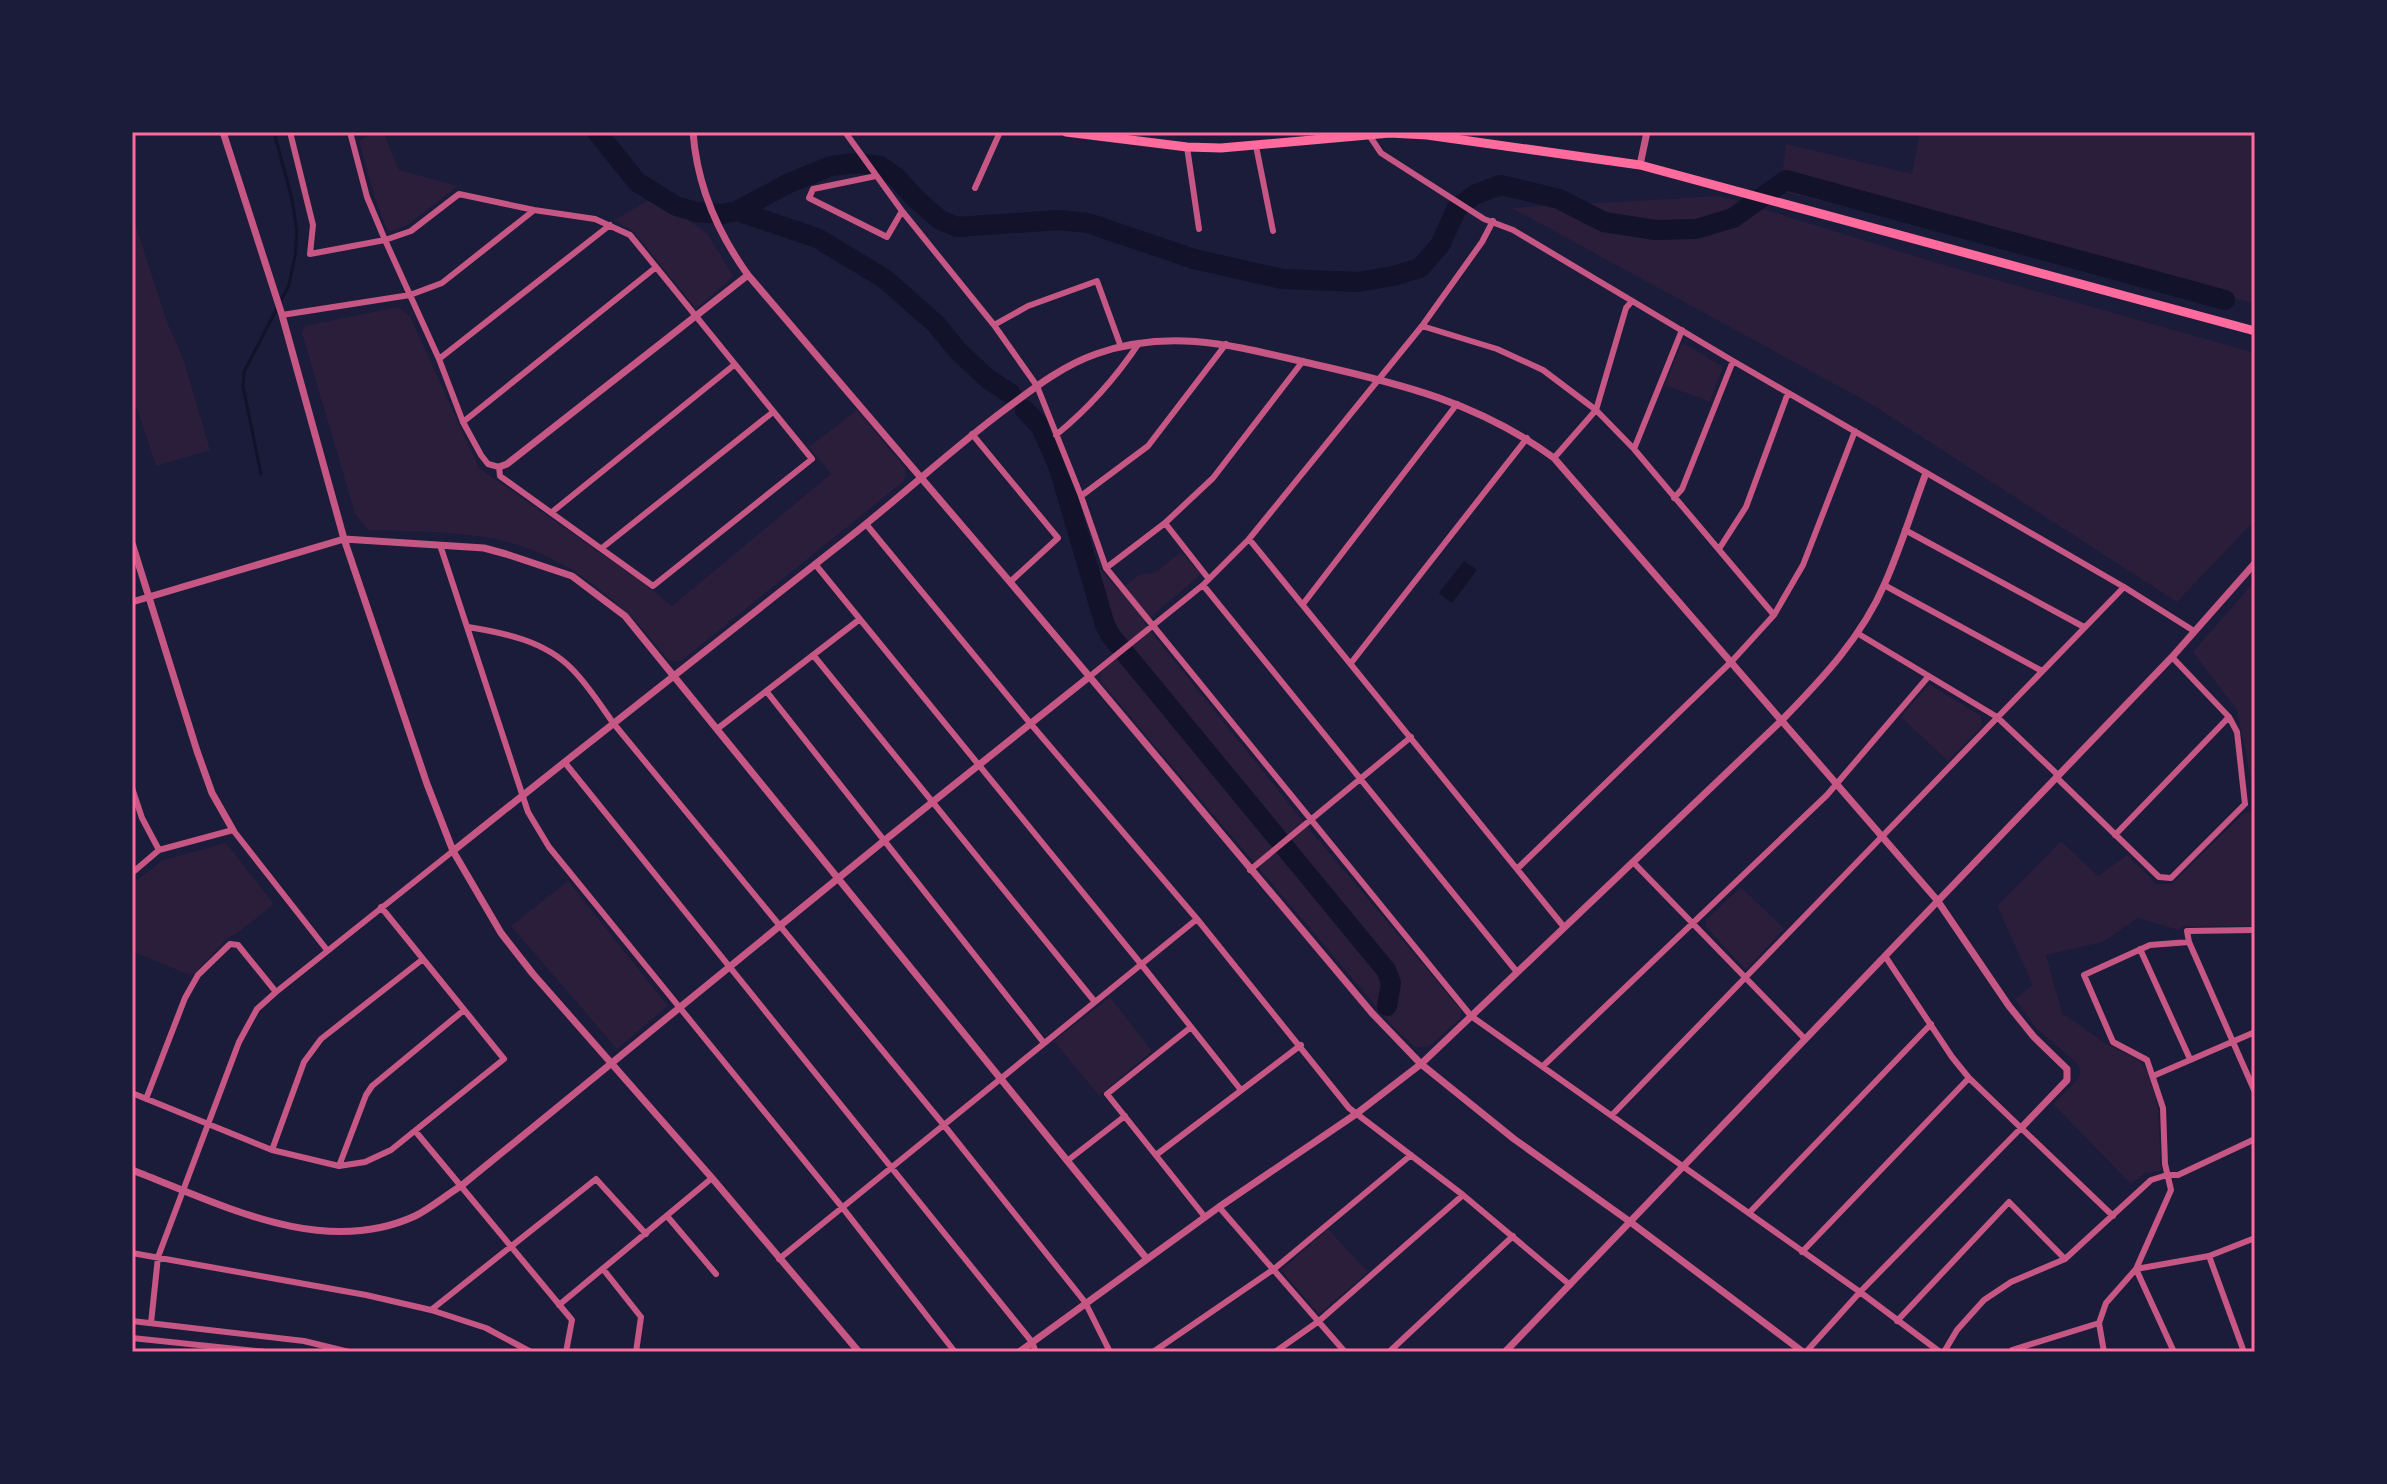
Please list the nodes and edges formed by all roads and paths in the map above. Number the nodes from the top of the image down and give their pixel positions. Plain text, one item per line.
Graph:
1 (223, 132) edge
2 (290, 132) edge
3 (350, 132) edge
4 (693, 132) edge
5 (845, 132) edge
6 (1000, 132) edge
7 (1066, 132) edge
8 (1647, 132) edge
9 (1369, 135) junction
10 (1256, 146) junction
11 (1187, 147) junction
12 (1640, 165) junction
13 (875, 174) junction
14 (975, 188) dead end
15 (534, 210) junction
16 (902, 211) junction
17 (1493, 221) junction
18 (610, 225) junction
19 (1199, 229) dead end
20 (1273, 231) dead end
21 (385, 240) junction
22 (655, 268) junction
23 (748, 275) junction
24 (410, 295) junction
25 (1632, 301) junction
26 (281, 312) junction
27 (696, 318) junction
28 (994, 325) junction
29 (1422, 326) junction
30 (1682, 330) junction
31 (2255, 331) edge
32 (1139, 343) junction
33 (1226, 344) junction
34 (1121, 347) junction
35 (439, 359) junction
36 (1303, 361) junction
37 (1733, 361) junction
38 (734, 365) junction
39 (1381, 379) junction
40 (1037, 386) junction
41 (1788, 393) junction
42 (1457, 403) junction
43 (1596, 410) junction
44 (773, 412) junction
45 (463, 422) junction
46 (1855, 431) junction
47 (972, 434) junction
48 (1056, 435) junction
49 (1527, 438) junction
50 (1634, 449) junction
51 (1554, 458) junction
52 (499, 467) junction
53 (1926, 473) junction
54 (920, 479) junction
55 (1081, 496) junction
56 (1674, 498) junction
57 (552, 512) junction
58 (1165, 523) junction
59 (866, 524) junction
60 (1905, 530) junction
61 (344, 539) junction
62 (1249, 539) junction
63 (132, 543) edge
64 (440, 545) junction
65 (602, 548) junction
66 (1719, 549) junction
67 (2255, 563) edge
68 (815, 564) junction
69 (1106, 568) junction
70 (1208, 578) junction
71 (1010, 582) junction
72 (1203, 585) junction
73 (1884, 585) junction
74 (2124, 587) junction
75 (148, 597) junction
76 (132, 602) edge
77 (1303, 604) junction
78 (1774, 615) junction
79 (860, 619) junction
80 (1151, 626) junction
81 (468, 627) junction
82 (2084, 627) junction
83 (2194, 631) junction
84 (1857, 633) junction
85 (814, 656) junction
86 (2172, 657) junction
87 (1732, 661) junction
88 (1351, 663) junction
89 (2042, 671) junction
90 (1089, 677) junction
91 (1928, 677) junction
92 (673, 679) junction
93 (767, 692) junction
94 (1997, 717) junction
95 (2229, 717) junction
96 (1782, 720) junction
97 (1030, 723) junction
98 (614, 724) junction
99 (717, 729) junction
100 (1411, 737) junction
101 (566, 764) junction
102 (978, 764) junction
103 (2057, 776) junction
104 (1360, 780) junction
105 (1836, 785) junction
106 (132, 788) edge
107 (523, 795) junction
108 (932, 802) junction
109 (2245, 804) junction
110 (2255, 805) edge
111 (142, 818) junction
112 (132, 821) edge
113 (1310, 821) junction
114 (233, 830) junction
115 (2115, 835) junction
116 (1882, 837) junction
117 (885, 840) junction
118 (159, 850) junction
119 (453, 851) junction
120 (1633, 862) junction
121 (1517, 869) junction
122 (1250, 870) junction
123 (132, 873) edge
124 (837, 878) junction
125 (1937, 900) junction
126 (381, 907) junction
127 (1197, 919) junction
128 (780, 924) junction
129 (1693, 924) junction
130 (1564, 927) junction
131 (2255, 930) edge
132 (2189, 942) junction
133 (2140, 949) junction
134 (327, 950) junction
135 (1885, 956) junction
136 (423, 959) junction
137 (1141, 964) junction
138 (729, 968) junction
139 (1517, 972) junction
140 (1745, 979) junction
141 (276, 992) junction
142 (1095, 1002) junction
143 (679, 1008) junction
144 (464, 1010) junction
145 (1471, 1016) junction
146 (1931, 1024) junction
147 (1191, 1027) junction
148 (2255, 1032) edge
149 (1805, 1039) junction
150 (1044, 1043) junction
151 (2233, 1044) junction
152 (1301, 1045) junction
153 (2190, 1059) junction
154 (1421, 1064) junction
155 (610, 1065) junction
156 (1543, 1066) junction
157 (2153, 1076) junction
158 (1969, 1078) junction
159 (999, 1079) junction
160 (1241, 1090) junction
161 (2255, 1092) edge
162 (132, 1093) edge
163 (146, 1099) junction
164 (1356, 1114) junction
165 (1612, 1115) junction
166 (1125, 1116) junction
167 (207, 1124) junction
168 (943, 1124) junction
169 (2022, 1127) junction
170 (416, 1132) junction
171 (2255, 1139) edge
172 (272, 1150) junction
173 (1156, 1155) junction
174 (1411, 1155) junction
175 (1067, 1161) junction
176 (339, 1166) junction
177 (891, 1167) junction
178 (1682, 1167) junction
179 (132, 1170) edge
180 (2167, 1175) junction
181 (712, 1178) junction
182 (461, 1186) junction
183 (182, 1189) junction
184 (1463, 1195) junction
185 (842, 1207) junction
186 (1219, 1207) junction
187 (1749, 1213) junction
188 (667, 1216) junction
189 (2113, 1216) junction
190 (1205, 1217) junction
191 (1629, 1221) junction
192 (646, 1234) junction
193 (1513, 1236) junction
194 (2255, 1238) edge
195 (511, 1246) junction
196 (1802, 1252) junction
197 (132, 1253) edge
198 (2209, 1256) junction
199 (158, 1257) junction
200 (779, 1259) junction
201 (1147, 1259) junction
202 (2065, 1259) junction
203 (603, 1269) junction
204 (1274, 1269) junction
205 (2136, 1269) junction
206 (716, 1274) dead end
207 (1570, 1285) junction
208 (1860, 1292) junction
209 (1085, 1302) junction
210 (559, 1305) junction
211 (431, 1310) junction
212 (132, 1321) edge
213 (1319, 1321) junction
214 (1897, 1321) junction
215 (151, 1323) junction
216 (2099, 1323) junction
217 (132, 1338) edge
218 (1032, 1342) junction
219 (2012, 1350) edge
220 (266, 1352) edge
221 (349, 1352) edge
222 (531, 1352) edge
223 (566, 1352) edge
224 (636, 1352) edge
225 (859, 1352) edge
226 (955, 1352) edge
227 (1019, 1352) edge
228 (1036, 1352) edge
229 (1110, 1352) edge
230 (1153, 1352) edge
231 (1275, 1352) edge
232 (1345, 1352) edge
233 (1389, 1352) edge
234 (1505, 1352) edge
235 (1805, 1352) edge
236 (1942, 1352) edge
237 (2104, 1352) edge
238 (2174, 1352) edge
239 (2244, 1352) edge

1 - 26 street
2 - 21 street
3 - 21 street
4 - 23 street
5 - 13 street
6 - 14 street
7 - 11 highway
8 - 12 street
9 - 10 highway
9 - 12 highway
9 - 17 street
10 - 11 highway
10 - 20 street
11 - 19 street
12 - 31 highway
13 - 16 street
13 - 16 street
15 - 18 street
15 - 21 street
15 - 24 street
16 - 28 street
17 - 25 street
17 - 29 street
18 - 22 street
18 - 35 street
21 - 24 street
22 - 27 street
22 - 45 street
23 - 27 street
23 - 54 street
24 - 26 street
24 - 35 street
25 - 30 street
25 - 43 street
26 - 61 street
27 - 38 street
27 - 52 street
28 - 34 street
28 - 40 street
29 - 39 street
29 - 43 street
30 - 37 street
30 - 50 street
32 - 33 street
32 - 34 street
32 - 48 street
33 - 36 street
33 - 55 street
34 - 40 street
35 - 45 street
36 - 39 street
36 - 58 street
37 - 41 street
37 - 56 street
38 - 44 street
38 - 57 street
39 - 42 street
39 - 62 street
40 - 47 street
40 - 48 street
41 - 46 street
41 - 66 street
42 - 49 street
42 - 77 street
43 - 50 street
43 - 51 street
44 - 65 street
44 - 65 street
45 - 52 street
46 - 53 street
46 - 78 street
47 - 54 street
47 - 71 street
48 - 55 street
49 - 51 street
49 - 88 street
50 - 56 street
51 - 87 street
52 - 57 street
53 - 60 street
53 - 74 street
54 - 59 street
54 - 71 street
55 - 69 street
56 - 66 street
57 - 65 street
58 - 69 street
58 - 70 street
59 - 68 street
59 - 97 street
60 - 73 street
60 - 82 street
61 - 64 street
61 - 75 street
61 - 119 street
62 - 70 street
62 - 77 street
63 - 75 street
64 - 81 street
64 - 92 street
66 - 78 street
67 - 83 street
68 - 79 street
68 - 92 street
69 - 80 street
70 - 72 street
71 - 90 street
72 - 80 street
72 - 104 street
73 - 84 street
73 - 89 street
74 - 82 street
74 - 83 street
75 - 76 street
75 - 114 street
77 - 88 street
78 - 87 street
79 - 85 street
79 - 102 street
80 - 90 street
80 - 113 street
81 - 98 street
81 - 107 street
82 - 89 street
83 - 86 street
84 - 91 street
84 - 96 street
85 - 93 street
85 - 108 street
86 - 95 street
86 - 103 street
87 - 96 street
87 - 121 street
88 - 100 street
89 - 94 street
90 - 97 street
90 - 122 street
91 - 94 street
91 - 105 street
92 - 98 street
92 - 99 street
93 - 99 street
93 - 117 street
94 - 103 street
94 - 116 street
95 - 109 street
95 - 115 street
96 - 105 street
96 - 120 street
97 - 102 street
97 - 127 street
98 - 101 street
98 - 128 street
99 - 124 street
100 - 104 street
100 - 121 street
101 - 107 street
101 - 138 street
102 - 108 street
102 - 137 street
103 - 115 street
103 - 125 street
104 - 113 street
104 - 139 street
105 - 116 street
105 - 129 street
106 - 111 street
107 - 119 street
107 - 143 street
108 - 117 street
108 - 142 street
109 - 110 street
109 - 115 street
111 - 112 street
111 - 118 street
113 - 122 street
113 - 145 street
114 - 118 street
114 - 134 street
116 - 125 street
116 - 140 street
117 - 124 street
117 - 150 street
118 - 123 street
119 - 126 street
119 - 155 street
120 - 129 street
120 - 130 street
121 - 130 street
122 - 154 street
124 - 128 street
124 - 159 street
125 - 135 street
125 - 169 street
126 - 134 street
126 - 136 street
127 - 137 street
127 - 152 street
128 - 138 street
128 - 168 street
129 - 140 street
129 - 156 street
130 - 139 street
131 - 132 street
132 - 133 street
132 - 151 street
133 - 153 street
133 - 157 street
134 - 141 street
135 - 146 street
135 - 149 street
136 - 144 street
136 - 172 street
137 - 142 street
137 - 147 street
138 - 143 street
138 - 177 street
139 - 145 street
140 - 149 street
140 - 165 street
141 - 163 street
141 - 167 street
142 - 150 street
143 - 155 street
143 - 185 street
144 - 170 street
144 - 176 street
145 - 154 street
145 - 156 street
146 - 158 street
146 - 187 street
147 - 160 street
147 - 166 street
148 - 151 street
149 - 178 street
150 - 159 street
151 - 153 street
151 - 161 street
152 - 160 street
152 - 164 street
153 - 157 street
154 - 164 street
154 - 191 street
155 - 181 street
155 - 182 street
156 - 165 street
157 - 180 street
158 - 169 street
158 - 196 street
159 - 168 street
159 - 175 street
160 - 173 street
162 - 163 street
163 - 167 street
164 - 174 street
164 - 186 street
165 - 178 street
166 - 173 street
166 - 175 street
167 - 172 street
167 - 183 street
168 - 177 street
168 - 209 street
169 - 189 street
169 - 208 street
170 - 176 street
170 - 182 street
171 - 180 street
172 - 176 street
173 - 190 street
174 - 184 street
174 - 204 street
175 - 201 street
177 - 185 street
177 - 218 street
178 - 187 street
178 - 191 street
179 - 183 street
180 - 189 street
180 - 205 street
181 - 188 street
181 - 200 street
182 - 183 street
182 - 195 street
183 - 199 street
184 - 193 street
184 - 213 street
185 - 200 street
185 - 226 street
186 - 190 street
186 - 204 street
187 - 196 street
188 - 192 street
188 - 206 street
189 - 202 street
190 - 201 street
191 - 207 street
191 - 235 street
192 - 195 street
192 - 203 street
193 - 207 street
193 - 233 street
194 - 198 street
195 - 210 street
195 - 211 street
196 - 208 street
197 - 199 street
198 - 205 street
198 - 239 street
199 - 211 street
199 - 215 street
200 - 225 street
201 - 209 street
202 - 214 street
202 - 236 street
203 - 210 street
203 - 224 street
204 - 213 street
204 - 230 street
205 - 216 street
205 - 238 street
207 - 234 street
208 - 214 street
208 - 235 street
209 - 218 street
209 - 229 street
210 - 223 street
211 - 222 street
212 - 215 street
213 - 231 street
213 - 232 street
214 - 236 street
215 - 221 street
216 - 219 street
216 - 237 street
217 - 220 street
218 - 227 street
218 - 228 street

